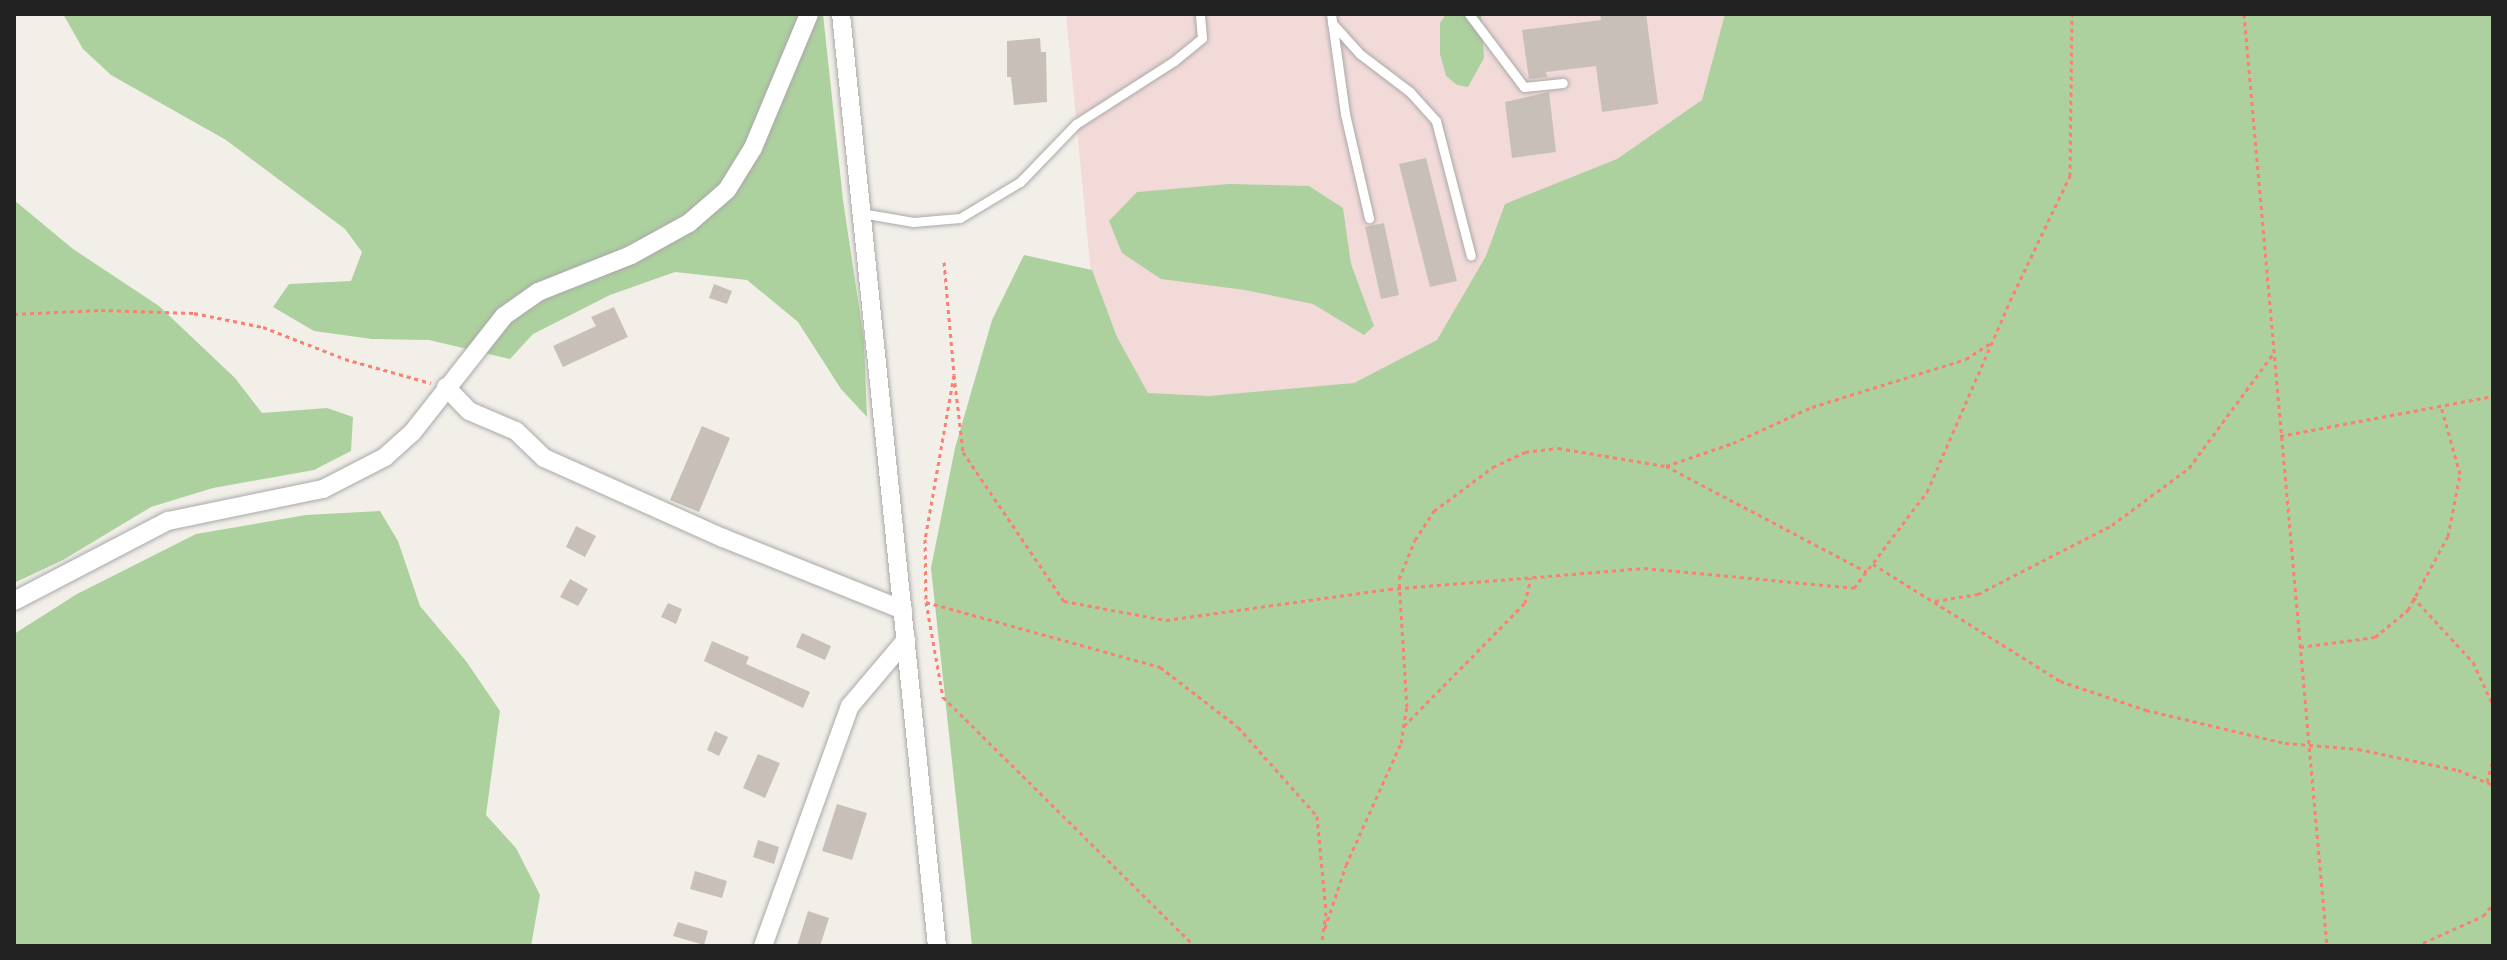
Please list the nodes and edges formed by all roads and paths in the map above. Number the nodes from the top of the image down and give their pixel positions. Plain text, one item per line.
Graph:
1 (809, 14) edge
2 (841, 14) edge
3 (1200, 14) edge
4 (1469, 14) edge
5 (2072, 14) edge
6 (2244, 14) edge
7 (1332, 19) edge
8 (1563, 83) dead end
9 (861, 213) junction
10 (1369, 218) dead end
11 (1471, 256) dead end
12 (944, 262) dead end
13 (14, 314) edge
14 (1992, 343) junction
15 (2273, 354) junction
16 (954, 375) junction
17 (446, 387) junction
18 (2493, 396) edge
19 (2441, 406) junction
20 (2280, 436) junction
21 (1666, 466) junction
22 (1872, 564) junction
23 (1867, 572) junction
24 (1531, 578) junction
25 (1400, 589) junction
26 (2413, 597) junction
27 (14, 601) edge
28 (1935, 601) junction
29 (926, 602) junction
30 (903, 610) junction
31 (906, 640) junction
32 (2300, 647) junction
33 (2493, 705) edge
34 (1404, 726) junction
35 (2309, 747) junction
36 (2493, 760) edge
37 (2487, 782) dead end
38 (2493, 785) edge
39 (2493, 904) edge
40 (1323, 935) junction
41 (763, 946) edge
42 (937, 946) edge
43 (1195, 946) edge
44 (1321, 946) edge
45 (2327, 946) edge
46 (2416, 946) edge

1 - 17 street
2 - 9 street
3 - 9 lane
4 - 8 lane
5 - 14 path
6 - 15 path
7 - 10 lane
7 - 11 lane
9 - 30 street
12 - 16 path
13 - 17 path
14 - 21 path
14 - 22 path
15 - 20 path
15 - 28 path
16 - 25 path
16 - 29 path
17 - 27 street
17 - 30 street
18 - 19 path
19 - 20 path
19 - 26 path
20 - 32 path
21 - 23 path
21 - 25 path
22 - 23 path
22 - 28 path
23 - 24 path
24 - 25 path
24 - 34 path
25 - 34 path
26 - 32 path
26 - 33 path
28 - 35 path
29 - 40 path
29 - 43 path
30 - 31 street
31 - 41 street
31 - 42 street
32 - 35 path
34 - 40 path
35 - 38 path
35 - 45 path
36 - 37 path
39 - 46 path
40 - 44 path

